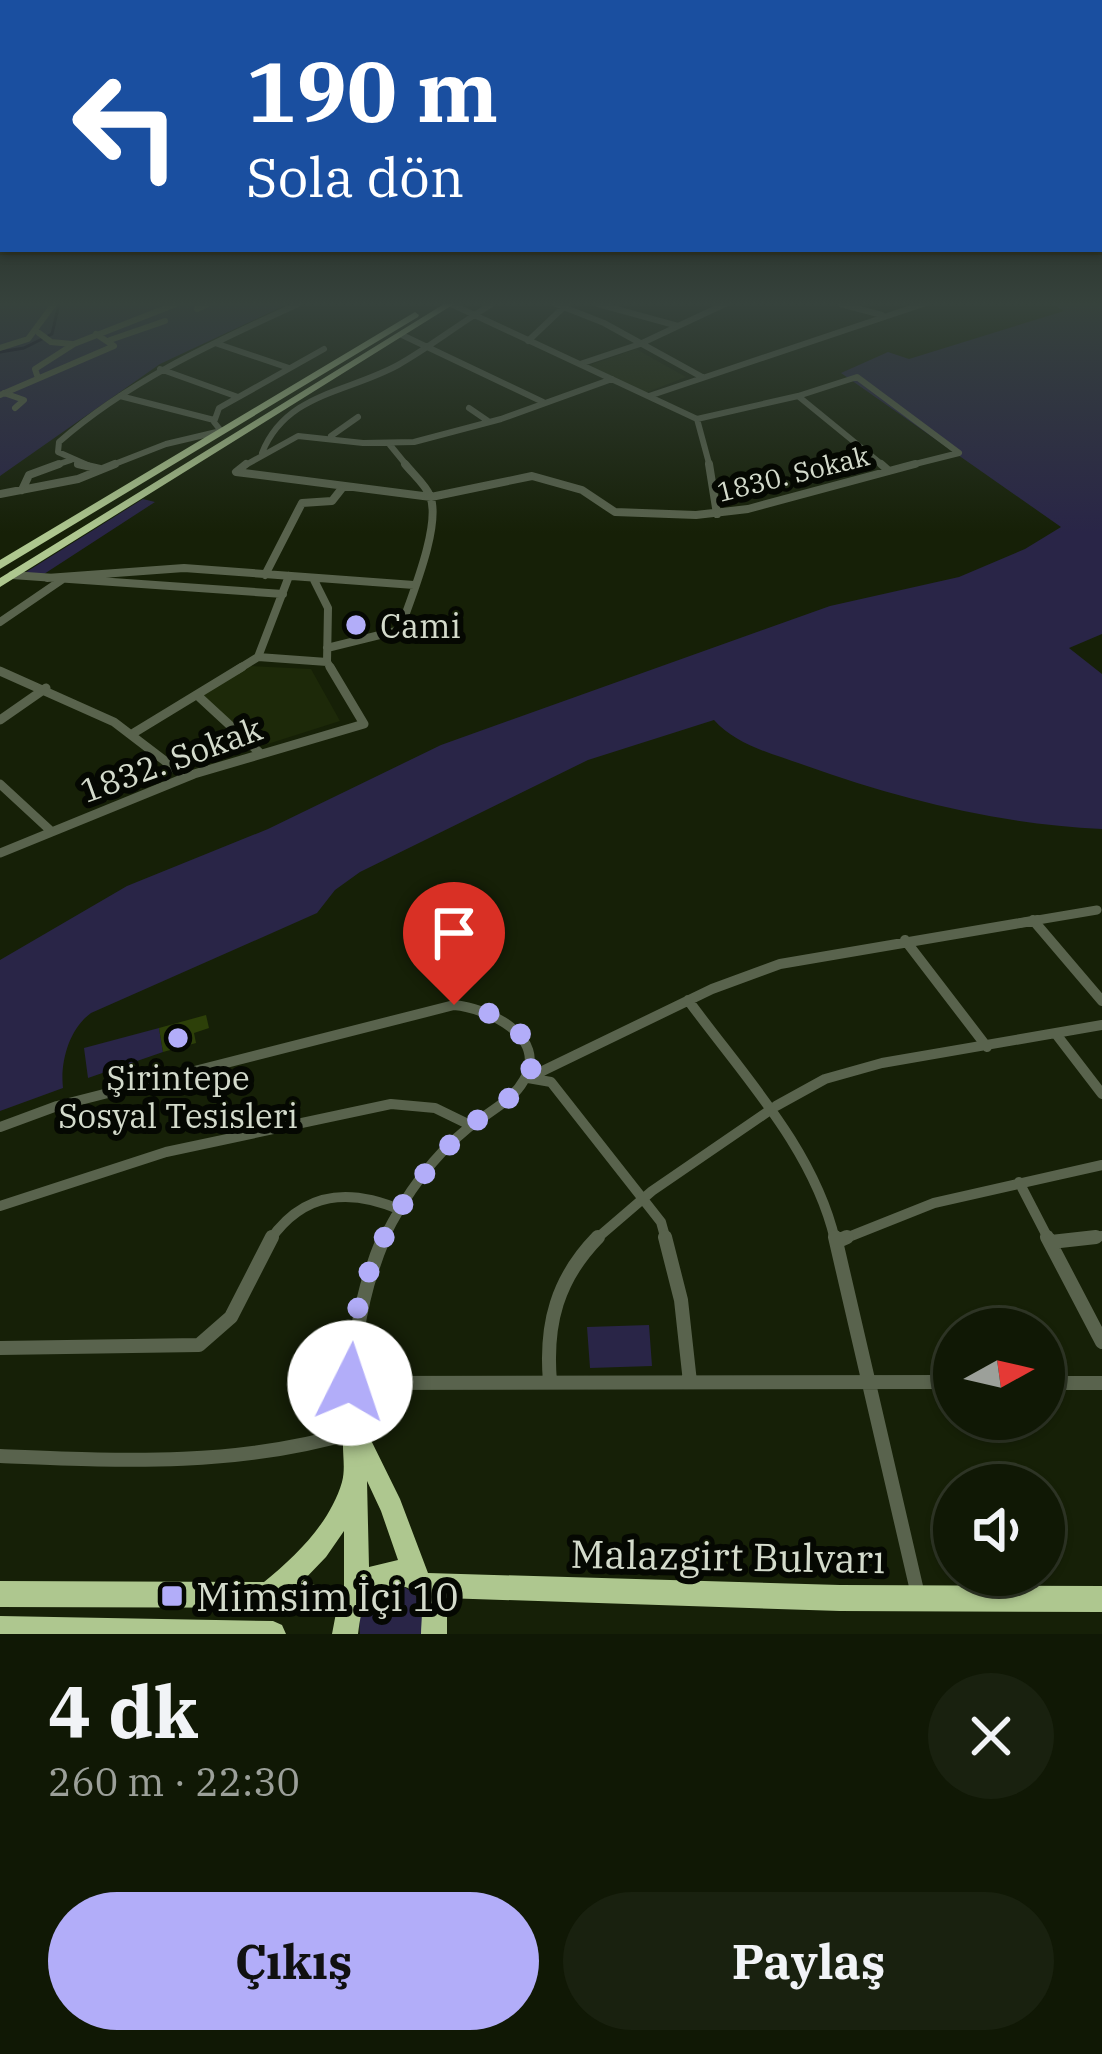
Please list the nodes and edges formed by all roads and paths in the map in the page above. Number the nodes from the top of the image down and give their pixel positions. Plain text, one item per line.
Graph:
1 (33, 380) edge
2 (144, 380) edge
3 (191, 380) edge
4 (268, 380) edge
5 (299, 380) edge
6 (328, 380) edge
7 (359, 380) edge
8 (496, 380) edge
9 (608, 380) edge
10 (615, 380) edge
11 (693, 380) edge
12 (846, 380) edge
13 (860, 380) edge
14 (2, 394) edge
15 (649, 396) junction
16 (797, 396) junction
17 (120, 397) junction
18 (238, 397) junction
19 (544, 403) junction
20 (15, 408) dead end
21 (469, 408) dead end
22 (358, 417) dead end
23 (697, 419) junction
24 (488, 421) junction
25 (218, 426) junction
26 (331, 436) junction
27 (391, 445) junction
28 (262, 453) junction
29 (71, 460) junction
30 (21, 467) dead end
31 (106, 469) junction
32 (889, 471) junction
33 (30, 474) junction
34 (343, 487) junction
35 (22, 490) junction
36 (0, 494) edge
37 (430, 497) junction
38 (717, 514) junction
39 (0, 565) edge
40 (12, 575) junction
41 (265, 575) junction
42 (289, 577) junction
43 (47, 578) junction
44 (313, 578) junction
45 (64, 580) junction
46 (0, 583) edge
47 (414, 585) junction
48 (284, 594) junction
49 (0, 622) edge
50 (327, 648) junction
51 (258, 657) junction
52 (327, 662) junction
53 (0, 671) edge
54 (46, 688) junction
55 (197, 695) junction
56 (0, 720) edge
57 (132, 734) junction
58 (260, 753) junction
59 (185, 778) junction
60 (0, 784) edge
61 (52, 832) junction
62 (0, 853) edge
63 (1096, 910) dead end
64 (1033, 920) junction
65 (905, 940) junction
66 (688, 1000) junction
67 (1102, 1000) edge
68 (1102, 1025) edge
69 (1056, 1034) junction
70 (987, 1047) junction
71 (528, 1078) junction
72 (1102, 1094) edge
73 (770, 1111) junction
74 (470, 1126) junction
75 (0, 1127) edge
76 (1102, 1166) edge
77 (1018, 1182) junction
78 (643, 1196) junction
79 (0, 1206) edge
80 (400, 1210) junction
81 (1102, 1236) edge
82 (838, 1241) junction
83 (1051, 1242) junction
84 (1102, 1342) edge
85 (0, 1348) edge
86 (872, 1381) junction
87 (550, 1382) junction
88 (691, 1382) junction
89 (933, 1382) edge
90 (350, 1383) junction
91 (1065, 1383) edge
92 (1102, 1384) edge
93 (355, 1432) junction
94 (0, 1456) edge
95 (355, 1473) junction
96 (421, 1581) junction
97 (0, 1594) edge
98 (266, 1597) junction
99 (354, 1597) junction
100 (919, 1598) junction
101 (1102, 1599) edge
102 (0, 1629) edge
103 (37, 1632) edge
104 (273, 1634) edge
105 (345, 1634) edge
106 (434, 1634) edge

1 - 14 street
2 - 17 street
3 - 18 street
4 - 18 street
5 - 25 highway
6 - 40 highway
7 - 28 street
8 - 19 street
9 - 19 street
10 - 15 street
11 - 15 street
12 - 16 street, 1830. Sokak
13 - 32 street, 1830. Sokak
14 - 20 street
15 - 23 street
16 - 23 street
16 - 32 street
17 - 25 street
17 - 29 street
18 - 25 street
19 - 24 street
21 - 24 street
22 - 26 street
23 - 38 street
24 - 27 street
25 - 31 street
25 - 39 highway
26 - 27 street
26 - 28 street
27 - 37 street
28 - 34 street, 1830. Sokak
29 - 31 street
29 - 33 street
30 - 33 street
31 - 35 street
32 - 38 street, 1830. Sokak
33 - 35 street
34 - 37 street, 1830. Sokak
34 - 41 street
35 - 36 street
37 - 38 street, 1830. Sokak
37 - 47 street
40 - 43 street
40 - 46 highway
41 - 42 street
41 - 43 street
42 - 44 street
42 - 48 street
43 - 45 street
44 - 47 street
44 - 50 street
45 - 48 street
45 - 49 street
47 - 50 street
48 - 51 street
50 - 52 street
51 - 52 street
51 - 55 street
52 - 58 street, 1832. Sokak
53 - 54 street
54 - 56 street
54 - 57 street
55 - 57 street
55 - 58 street
57 - 59 street
58 - 59 street, 1832. Sokak
59 - 61 street, 1832. Sokak
60 - 61 street
61 - 62 street, 1832. Sokak
63 - 64 street
64 - 65 street
64 - 67 street
65 - 66 street
65 - 70 street
66 - 71 street
66 - 73 street
68 - 69 street
69 - 70 street
69 - 72 street
70 - 73 street
71 - 74 street
71 - 75 street
71 - 78 street
73 - 78 street
73 - 82 street
74 - 79 street
74 - 80 street
76 - 77 street
77 - 82 street
77 - 83 street
78 - 87 street
78 - 88 street
80 - 85 street
80 - 90 street
81 - 83 street
82 - 86 street
83 - 84 street
86 - 88 street
86 - 89 street
86 - 100 street
87 - 88 street
87 - 90 street
90 - 93 street
91 - 92 street
93 - 94 street
93 - 95 highway
93 - 96 highway
95 - 98 highway
95 - 99 highway
96 - 99 highway, Malazgirt Bulvarı
96 - 100 highway, Malazgirt Bulvarı
96 - 106 highway
97 - 98 highway
98 - 99 highway
99 - 105 highway
100 - 101 highway, Malazgirt Bulvarı
102 - 103 highway
103 - 104 highway

